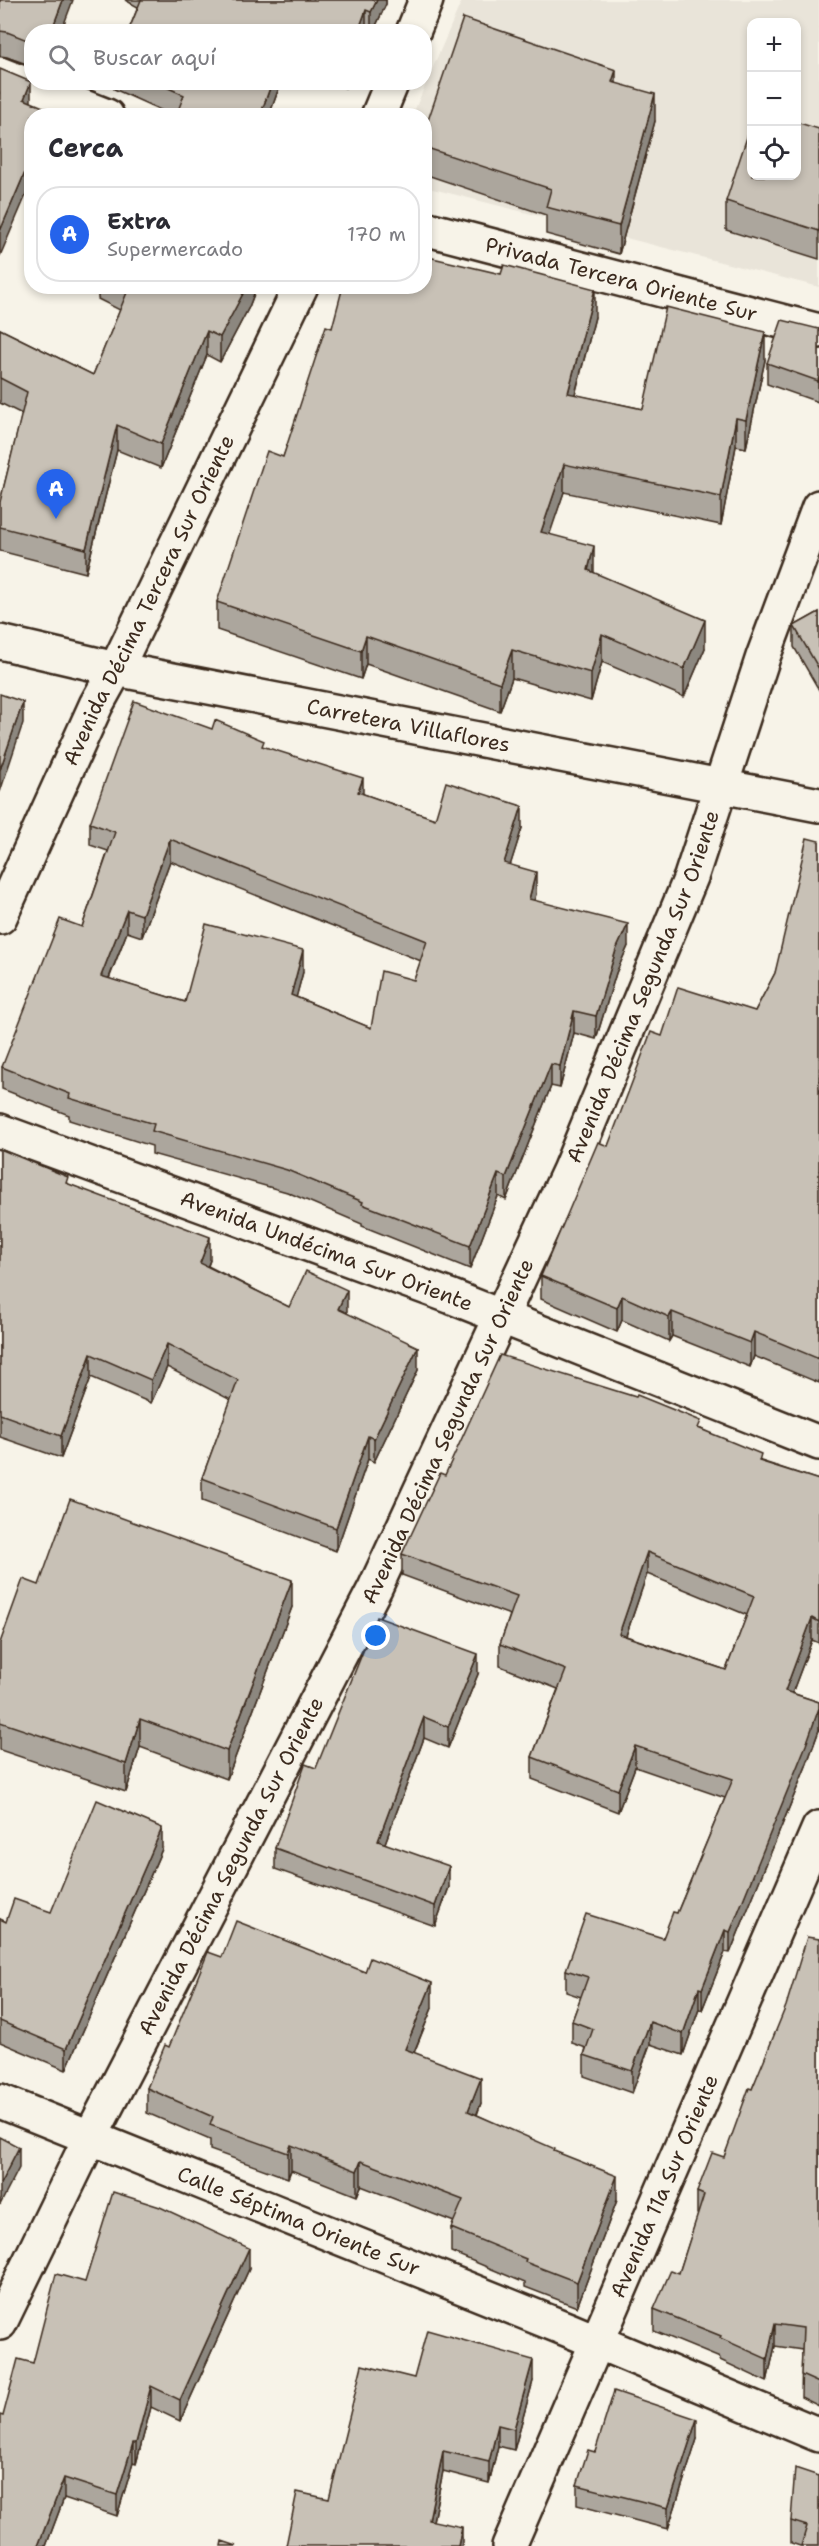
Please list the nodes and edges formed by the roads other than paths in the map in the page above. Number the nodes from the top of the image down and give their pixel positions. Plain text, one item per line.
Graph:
1 (426, 0) edge
2 (416, 24) edge
3 (0, 74) edge
4 (24, 83) edge
5 (41, 90) edge
6 (389, 90) edge
7 (87, 108) edge
8 (381, 108) edge
9 (432, 230) edge
10 (297, 294) edge
11 (819, 332) edge
12 (819, 507) edge
13 (0, 642) edge
14 (116, 669) junction
15 (720, 786) junction
16 (819, 805) edge
17 (0, 917) edge
18 (0, 1131) edge
19 (502, 1318) junction
20 (819, 1443) edge
21 (819, 1828) edge
22 (0, 2101) edge
23 (91, 2136) junction
24 (0, 2324) edge
25 (597, 2343) junction
26 (819, 2435) edge
27 (509, 2546) edge

1 - 2 street
3 - 4 street
5 - 7 street
6 - 8 street
9 - 11 street, Privada Tercera Oriente Sur
10 - 14 street, Avenida Décima Tercera Sur Oriente
12 - 15 street, Avenida Décima Segunda Sur Oriente
13 - 14 street, Carretera Villaflores
14 - 15 street, Carretera Villaflores
14 - 17 street, Avenida Décima Tercera Sur Oriente
15 - 16 street, Carretera Villaflores
15 - 19 street, Avenida Décima Segunda Sur Oriente
18 - 19 street, Avenida Undécima Sur Oriente
19 - 20 street, Avenida Undécima Sur Oriente
19 - 23 street, Avenida Décima Segunda Sur Oriente
21 - 25 street, Avenida 11a Sur Oriente
22 - 23 street, Calle Séptima Oriente Sur
23 - 24 street, Avenida Décima Segunda Sur Oriente
23 - 25 street, Calle Séptima Oriente Sur
25 - 26 street, Calle Séptima Oriente Sur
25 - 27 street, Avenida 11a Sur Oriente

